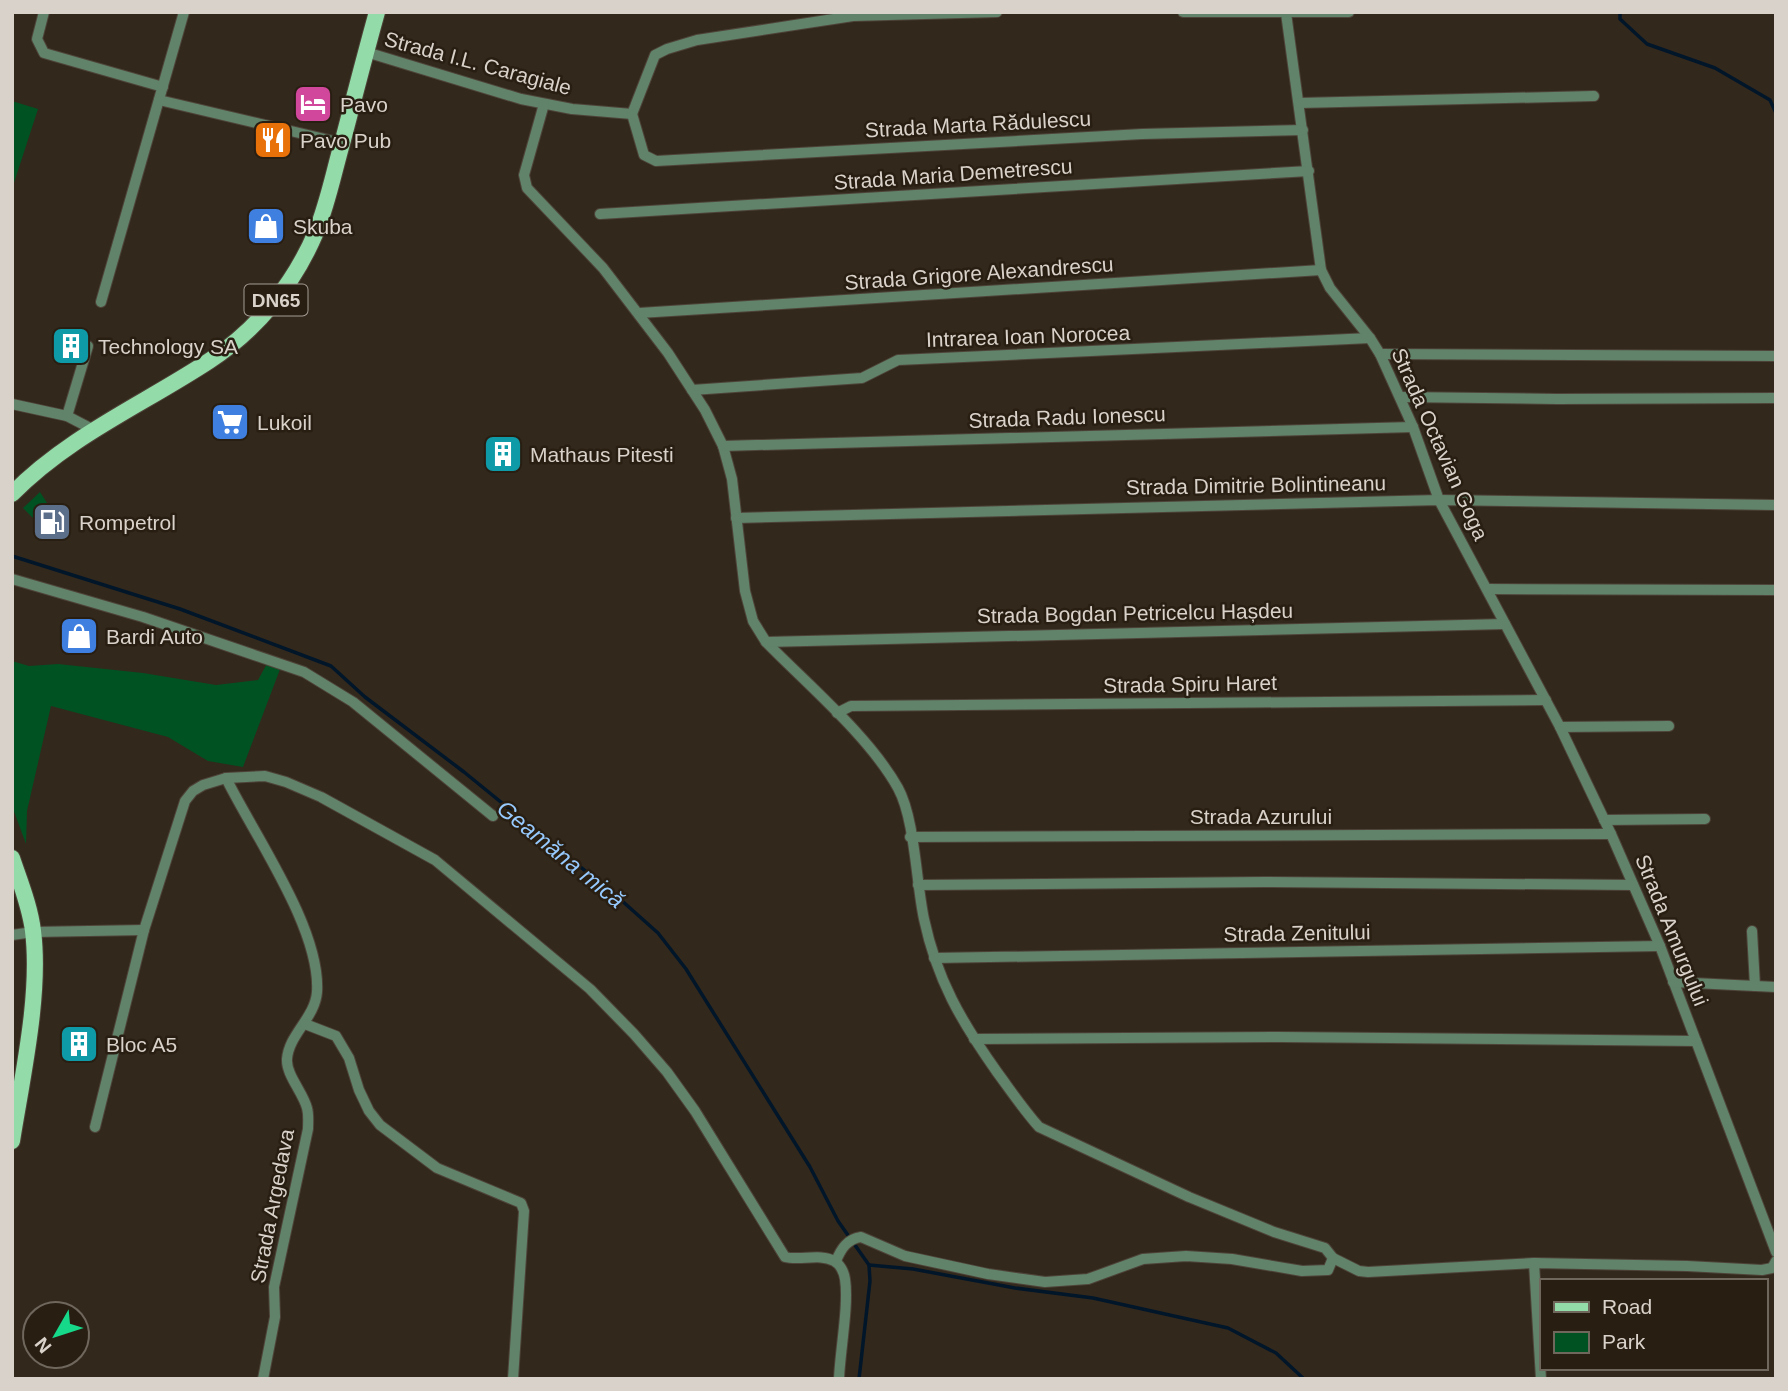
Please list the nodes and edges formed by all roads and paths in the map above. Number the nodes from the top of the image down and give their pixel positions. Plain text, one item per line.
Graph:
1 (44, 12) edge
2 (184, 12) edge
3 (377, 12) edge
4 (989, 12) edge
5 (997, 12) edge
6 (1183, 12) edge
7 (1349, 12) edge
8 (1286, 13) edge
9 (366, 52) junction
10 (163, 87) junction
11 (1594, 96) dead end
12 (159, 100) junction
13 (1300, 103) junction
14 (544, 104) junction
15 (632, 114) junction
16 (1303, 130) junction
17 (342, 143) junction
18 (1309, 171) junction
19 (600, 214) dead end
20 (1321, 270) junction
21 (101, 302) dead end
22 (639, 313) junction
23 (1370, 338) junction
24 (88, 345) dead end
25 (1380, 354) junction
26 (1776, 356) edge
27 (692, 390) junction
28 (1400, 397) junction
29 (1776, 398) edge
30 (12, 404) edge
31 (67, 416) junction
32 (1413, 427) junction
33 (92, 429) junction
34 (723, 446) junction
35 (12, 494) edge
36 (1439, 500) junction
37 (1776, 505) edge
38 (736, 517) junction
39 (12, 579) edge
40 (1487, 589) junction
41 (1776, 590) edge
42 (1505, 624) junction
43 (766, 642) junction
44 (1546, 700) junction
45 (836, 713) junction
46 (1669, 726) dead end
47 (1560, 727) junction
48 (226, 778) junction
49 (493, 816) dead end
50 (1705, 819) dead end
51 (1604, 820) junction
52 (1611, 834) junction
53 (911, 837) junction
54 (12, 858) edge
55 (918, 885) junction
56 (1633, 885) junction
57 (144, 930) junction
58 (1752, 931) dead end
59 (33, 932) junction
60 (12, 935) edge
61 (1660, 946) junction
62 (934, 958) junction
63 (1673, 982) junction
64 (1755, 986) junction
65 (1776, 987) edge
66 (305, 1024) junction
67 (974, 1039) junction
68 (1696, 1041) junction
69 (95, 1127) dead end
70 (12, 1141) edge
71 (1776, 1252) edge
72 (1333, 1258) junction
73 (836, 1261) junction
74 (1776, 1261) edge
75 (1534, 1264) junction
76 (1540, 1363) edge
77 (263, 1379) edge
78 (513, 1379) edge
79 (839, 1379) edge

1 - 10 street
2 - 10 street
3 - 9 main road, DN65
4 - 5 street
4 - 15 street
6 - 8 street
7 - 8 street
8 - 13 street, Strada Octavian Goga
9 - 14 street, Strada I.L. Caragiale
9 - 17 main road, DN65
10 - 12 street
11 - 13 street
12 - 17 street
12 - 21 street
13 - 16 street, Strada Octavian Goga
14 - 15 street, Strada I.L. Caragiale
14 - 22 street
15 - 16 street, Strada Marta Rădulescu
16 - 18 street, Strada Octavian Goga
17 - 33 main road, DN65
18 - 19 street, Strada Maria Demetrescu
18 - 20 street, Strada Octavian Goga
20 - 22 street, Strada Grigore Alexandrescu
20 - 23 street, Strada Octavian Goga
22 - 27 street
23 - 25 street, Strada Octavian Goga
23 - 27 street, Intrarea Ioan Norocea
24 - 31 street
25 - 26 street
25 - 28 street, Strada Octavian Goga
27 - 34 street
28 - 29 street
28 - 32 street, Strada Octavian Goga
30 - 31 street
31 - 33 street
32 - 34 street, Strada Radu Ionescu
32 - 36 street, Strada Octavian Goga
33 - 35 main road, DN65
34 - 38 street
36 - 37 street, Strada Dimitrie Bolintineanu
36 - 38 street, Strada Dimitrie Bolintineanu
36 - 40 street, Strada Octavian Goga
38 - 43 street
39 - 49 street
40 - 41 street
40 - 42 street, Strada Octavian Goga
42 - 43 street, Strada Bogdan Petricelcu Hașdeu
42 - 44 street, Strada Octavian Goga
43 - 45 street
44 - 45 street, Strada Spiru Haret
44 - 47 street, Strada Octavian Goga
45 - 53 street
46 - 47 street
47 - 51 street, Strada Octavian Goga
48 - 57 street
48 - 66 street, Strada Argedava
48 - 73 street
50 - 51 street
51 - 52 street, Strada Octavian Goga
52 - 53 street, Strada Azurului
52 - 56 street, Strada Amurgului
53 - 55 street
54 - 59 main road
55 - 56 street
55 - 62 street
56 - 61 street, Strada Amurgului
57 - 59 street
57 - 69 street
58 - 64 street
59 - 60 street
59 - 70 main road
61 - 62 street, Strada Zenitului
61 - 63 street, Strada Amurgului
62 - 67 street
63 - 64 street
63 - 68 street, Strada Amurgului
64 - 65 street
66 - 77 street, Strada Argedava
66 - 78 street
67 - 68 street
67 - 72 street
68 - 71 street, Strada Amurgului
72 - 73 street
72 - 75 street
73 - 79 street
74 - 75 street
75 - 76 street

